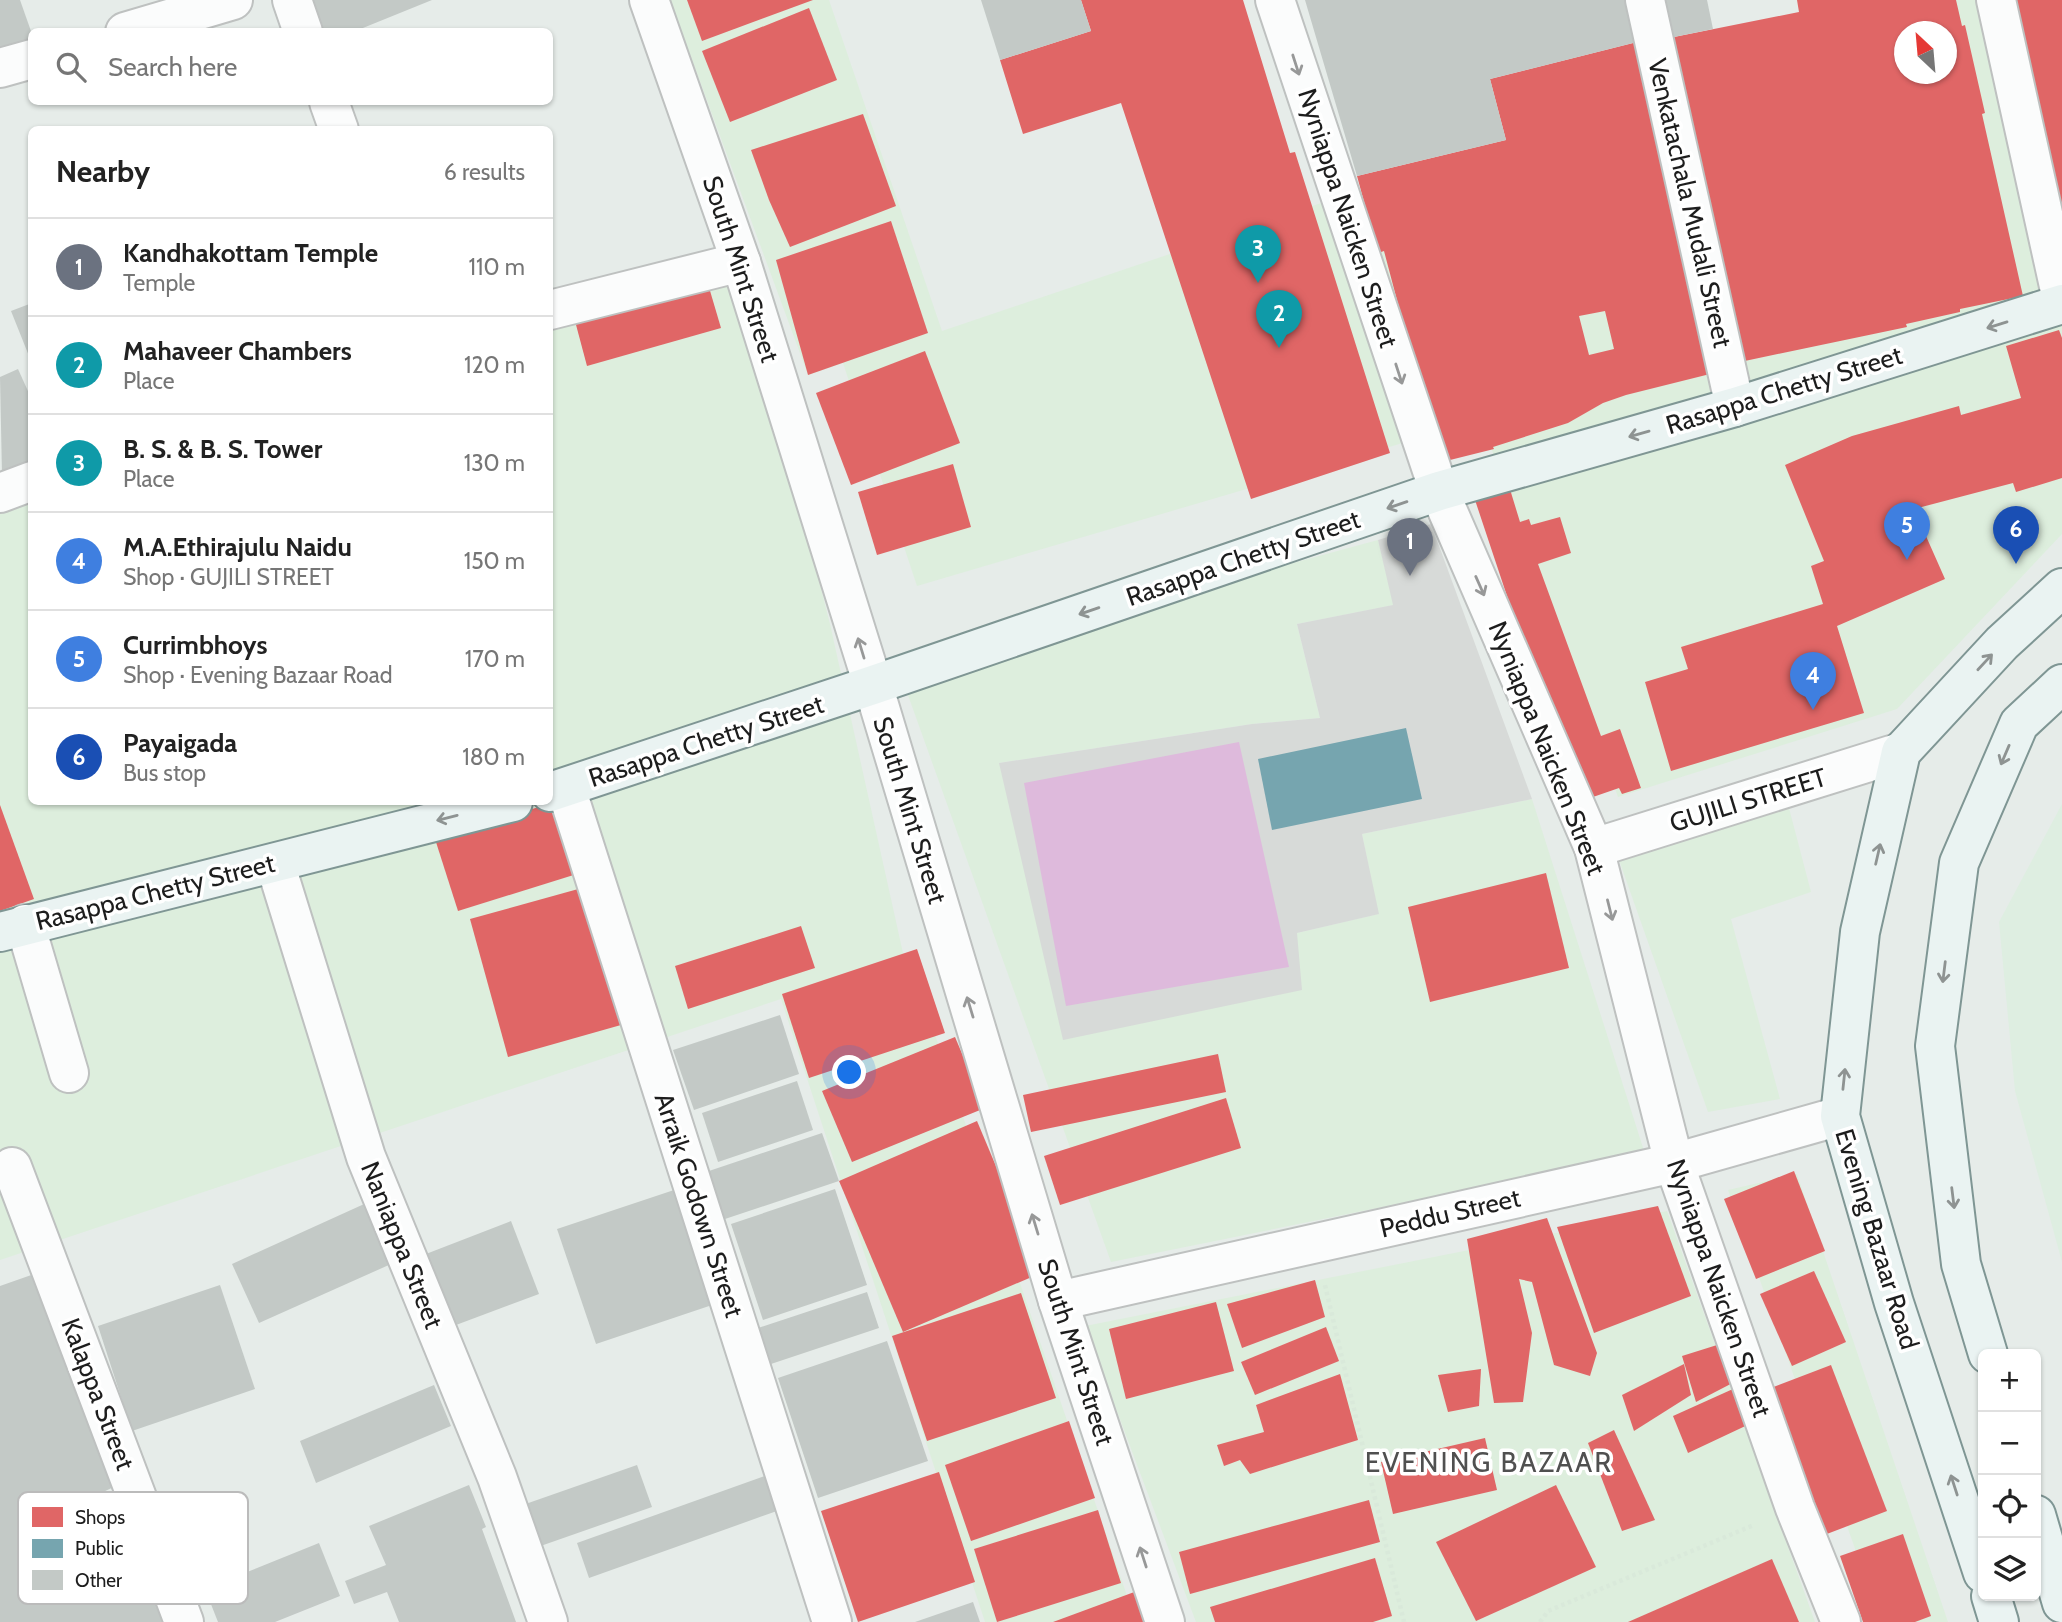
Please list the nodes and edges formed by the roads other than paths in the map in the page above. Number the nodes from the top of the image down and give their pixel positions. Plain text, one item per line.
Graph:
1 (233, 0) edge
2 (292, 0) edge
3 (649, 0) edge
4 (1275, 0) edge
5 (1644, 0) edge
6 (1996, 0) edge
7 (138, 28) edge
8 (302, 28) edge
9 (28, 60) edge
10 (0, 68) edge
11 (330, 105) edge
12 (338, 126) edge
13 (741, 262) junction
14 (2062, 302) edge
15 (553, 309) edge
16 (1735, 407) junction
17 (28, 482) edge
18 (1439, 491) junction
19 (0, 493) edge
20 (2062, 588) edge
21 (2062, 684) edge
22 (873, 685) junction
23 (1902, 752) junction
24 (558, 790) edge
25 (501, 805) edge
26 (1594, 848) junction
27 (275, 863) junction
28 (13, 928) edge
29 (69, 1073) dead end
30 (1840, 1116) junction
31 (1674, 1163) junction
32 (12, 1167) dead end
33 (1058, 1301) junction
34 (1986, 1349) edge
35 (135, 1492) edge
36 (1976, 1528) edge
37 (2041, 1531) edge
38 (1993, 1601) edge
39 (2062, 1603) edge
40 (177, 1604) edge
41 (184, 1622) edge
42 (548, 1622) edge
43 (832, 1622) edge
44 (1165, 1622) edge
45 (1841, 1622) edge
46 (1999, 1622) edge

1 - 7 street
2 - 8 street
3 - 13 street, South Mint Street
4 -> 18 street, Nyniappa Naicken Street
5 - 16 street, Venkatachala Mudali Street
6 - 14 street
9 - 10 street
11 - 12 street
13 - 15 street
22 -> 13 street, South Mint Street
14 -> 16 street, Rasappa Chetty Street
16 -> 18 street, Rasappa Chetty Street
17 - 19 street
18 -> 22 street, Rasappa Chetty Street
18 -> 26 street, Nyniappa Naicken Street
23 -> 20 street, Evening Bazaar Road
21 -> 34 street
22 - 24 street, Rasappa Chetty Street
33 -> 22 street, South Mint Street
23 - 26 street, GUJILI STREET
30 -> 23 street, Evening Bazaar Road
24 - 43 street, Arraik Godown Street
25 -> 27 street, Rasappa Chetty Street
26 -> 31 street, Nyniappa Naicken Street
27 - 28 street, Rasappa Chetty Street
27 - 42 street, Naniappa Street
28 - 29 street
30 - 31 street, Peddu Street
36 -> 30 street, Evening Bazaar Road
31 - 33 street, Peddu Street
31 - 45 street, Nyniappa Naicken Street
32 - 35 street, Kalappa Street
44 -> 33 street, South Mint Street
37 - 39 street
38 - 46 street
40 - 41 street, Kalappa Street

